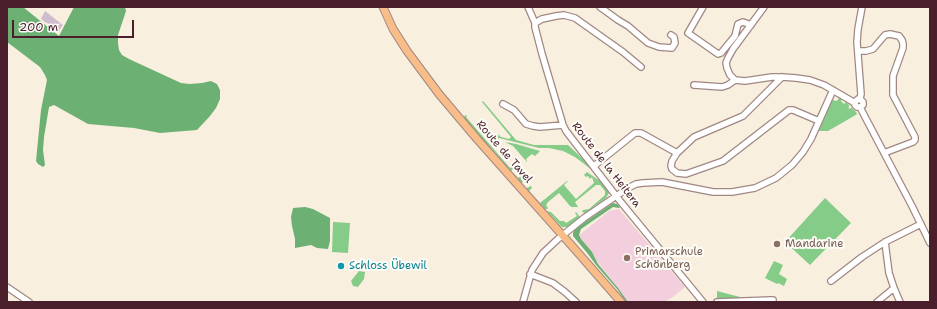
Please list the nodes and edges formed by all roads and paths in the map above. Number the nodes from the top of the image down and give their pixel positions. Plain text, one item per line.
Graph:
1 (383, 7) edge
2 (528, 7) edge
3 (600, 7) edge
4 (703, 7) edge
5 (764, 7) edge
6 (862, 7) edge
7 (535, 23) junction
8 (751, 25) junction
9 (671, 35) dead end
10 (858, 51) junction
11 (641, 67) dead end
12 (782, 77) junction
13 (735, 80) junction
14 (694, 85) dead end
15 (833, 90) junction
16 (857, 101) junction
17 (503, 104) dead end
18 (819, 121) junction
19 (563, 125) junction
20 (677, 153) junction
21 (884, 153) junction
22 (594, 166) junction
23 (616, 195) junction
24 (921, 224) junction
25 (562, 235) junction
26 (929, 240) edge
27 (884, 242) junction
28 (530, 274) junction
29 (831, 282) dead end
30 (7, 287) edge
31 (894, 288) junction
32 (774, 300) dead end
33 (29, 302) edge
34 (523, 302) edge
35 (576, 302) edge
36 (621, 302) edge
37 (703, 302) edge
38 (717, 302) edge
39 (877, 302) edge
40 (900, 302) edge

1 - 25 main road, Route de Tavel
2 - 7 street, Route de la Heitera
3 - 9 street
4 - 8 street
5 - 8 street
6 - 10 street
7 - 11 street
7 - 19 street, Route de la Heitera
8 - 13 street
10 - 16 street
10 - 21 street
12 - 13 street
12 - 15 street
12 - 20 street
13 - 14 street
15 - 16 street
15 - 18 street
16 - 21 street
17 - 19 street
18 - 20 street
18 - 23 street
19 - 22 street, Route de la Heitera
20 - 22 street
21 - 24 street
22 - 23 street, Route de la Heitera
23 - 25 street
23 - 37 street, Route de la Heitera
24 - 26 street
24 - 27 street
25 - 28 street
25 - 36 main road, Route de Tavel
27 - 29 street
27 - 31 street
28 - 34 street
28 - 35 street
30 - 33 street
31 - 39 street
31 - 40 street
32 - 38 street

